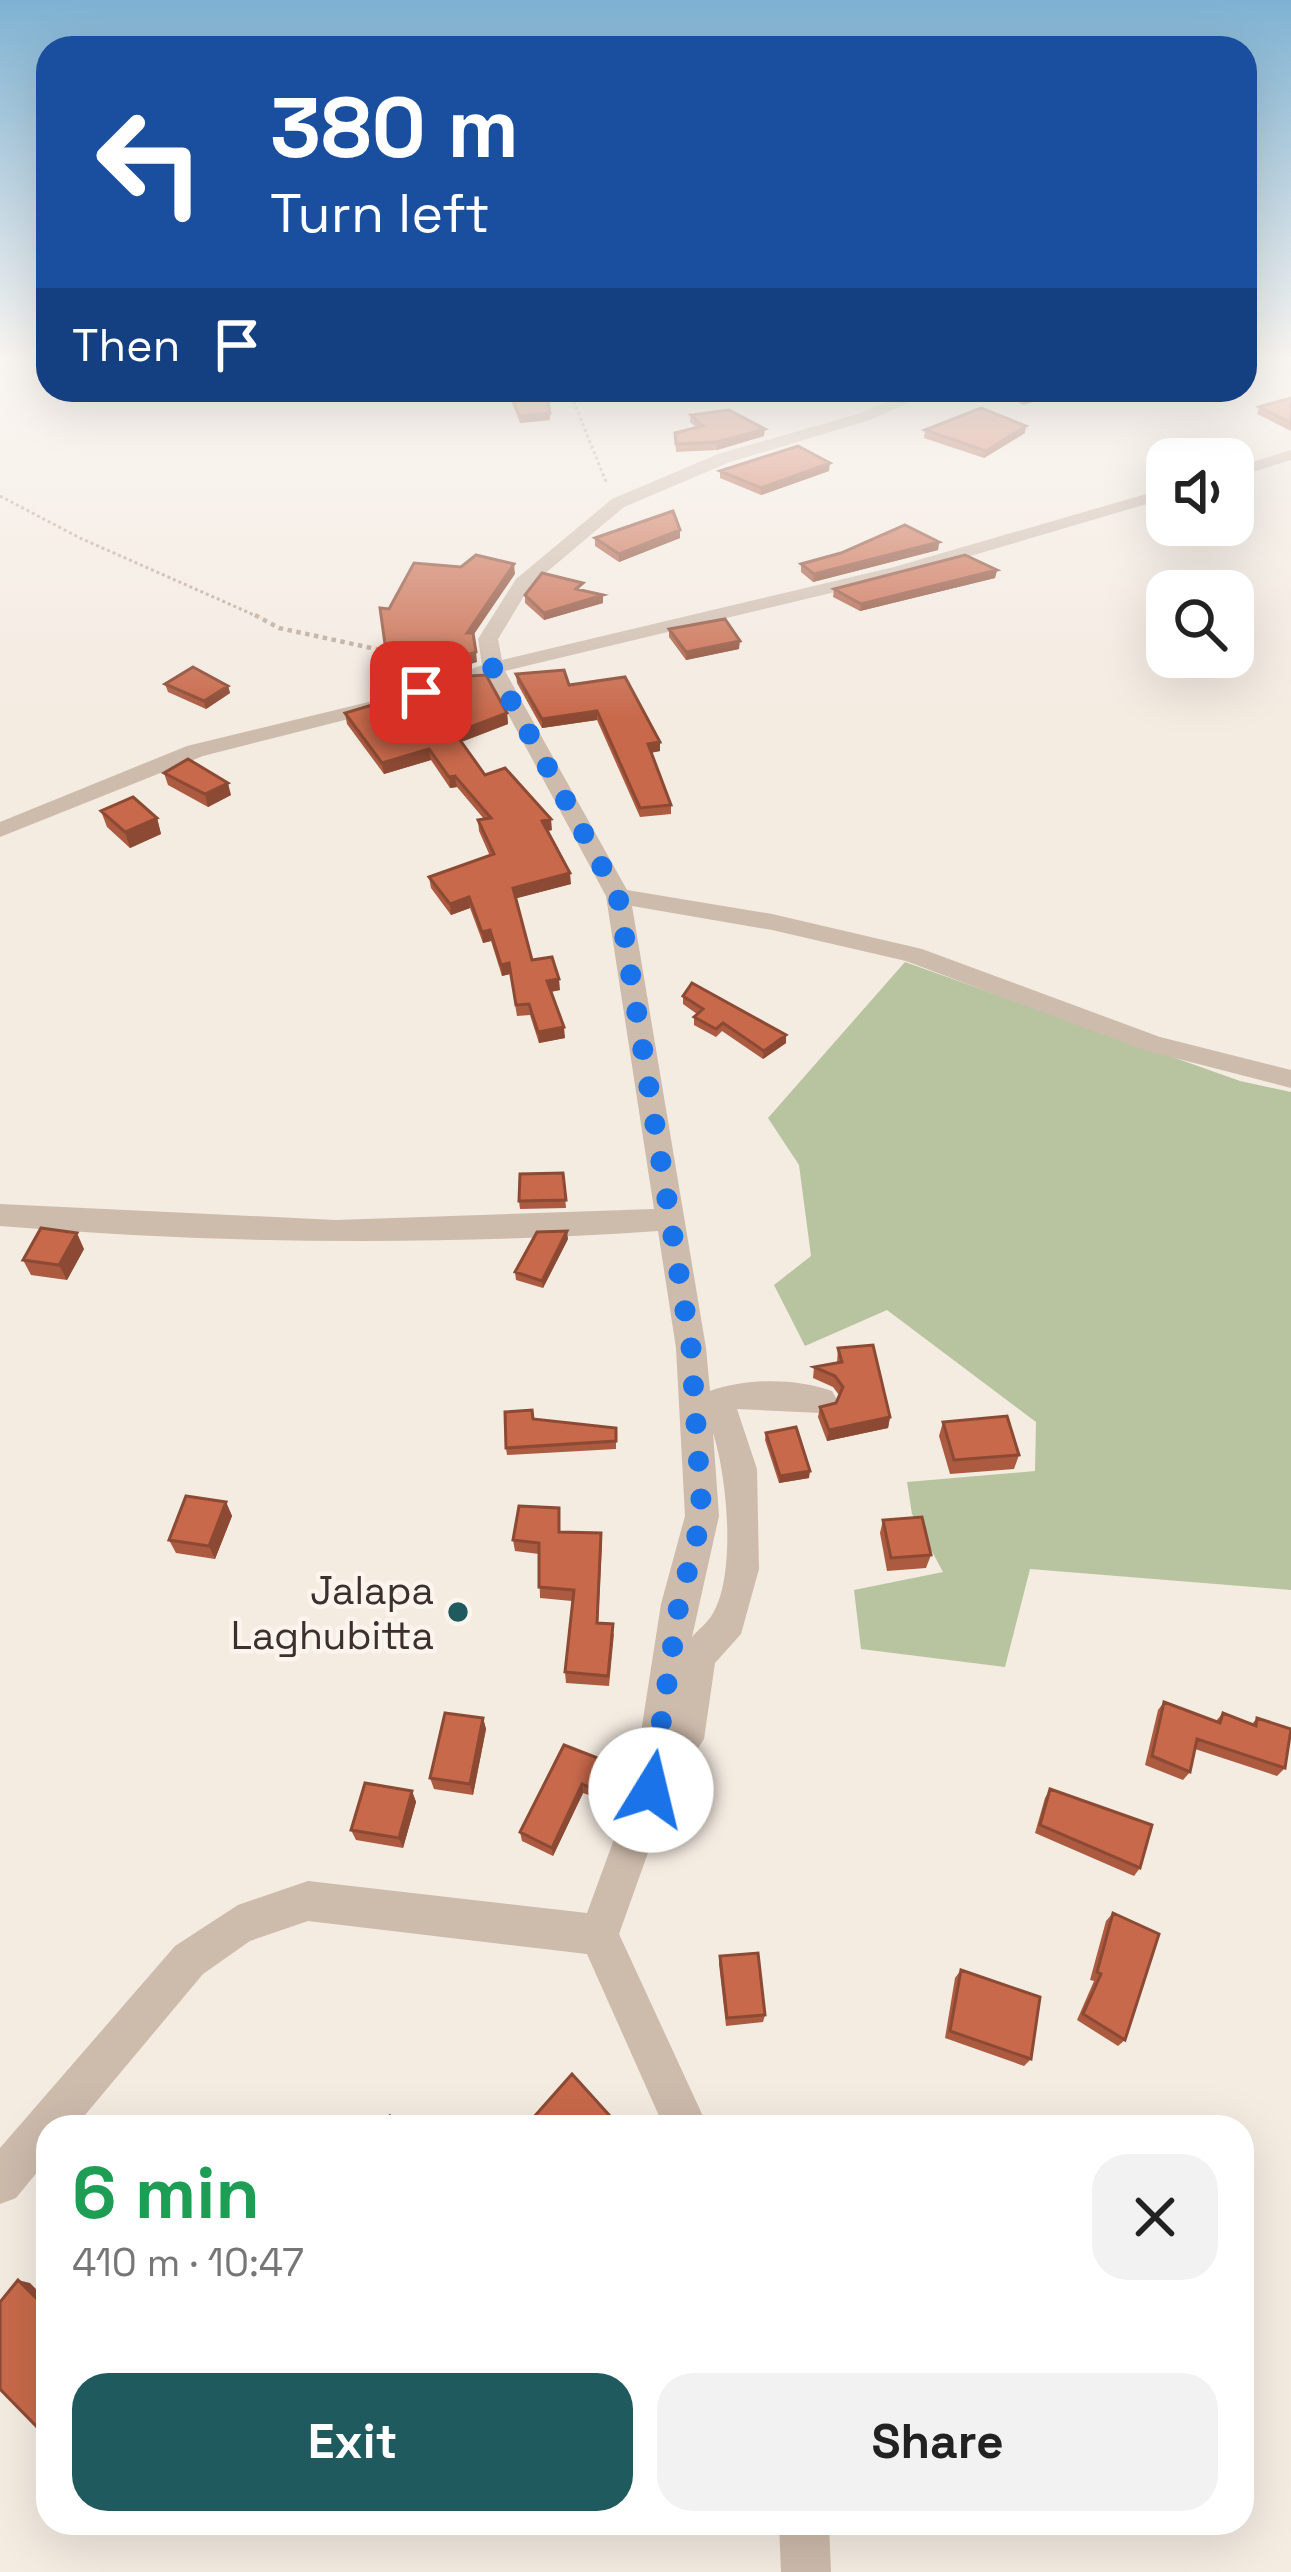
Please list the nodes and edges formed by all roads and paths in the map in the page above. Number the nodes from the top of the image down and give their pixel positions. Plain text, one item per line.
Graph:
1 (607, 478) edge
2 (677, 478) edge
3 (0, 496) edge
4 (1146, 499) edge
5 (618, 503) junction
6 (397, 652) edge
7 (493, 668) junction
8 (0, 830) edge
9 (618, 896) junction
10 (1291, 1079) edge
11 (0, 1214) edge
12 (671, 1219) junction
13 (821, 1400) dead end
14 (651, 1790) junction
15 (599, 1935) junction
16 (57, 2115) edge
17 (681, 2115) edge
18 (36, 2140) edge
19 (0, 2182) edge
20 (804, 2535) edge
21 (806, 2572) edge

1 - 5 path
2 - 5 street
3 - 6 path
4 - 7 street
5 - 7 street
7 - 8 street
7 - 9 street
9 - 10 street
9 - 12 street
11 - 12 street
12 - 14 street
13 - 14 street
14 - 15 street
15 - 16 street
15 - 17 street
18 - 19 street
20 - 21 street

